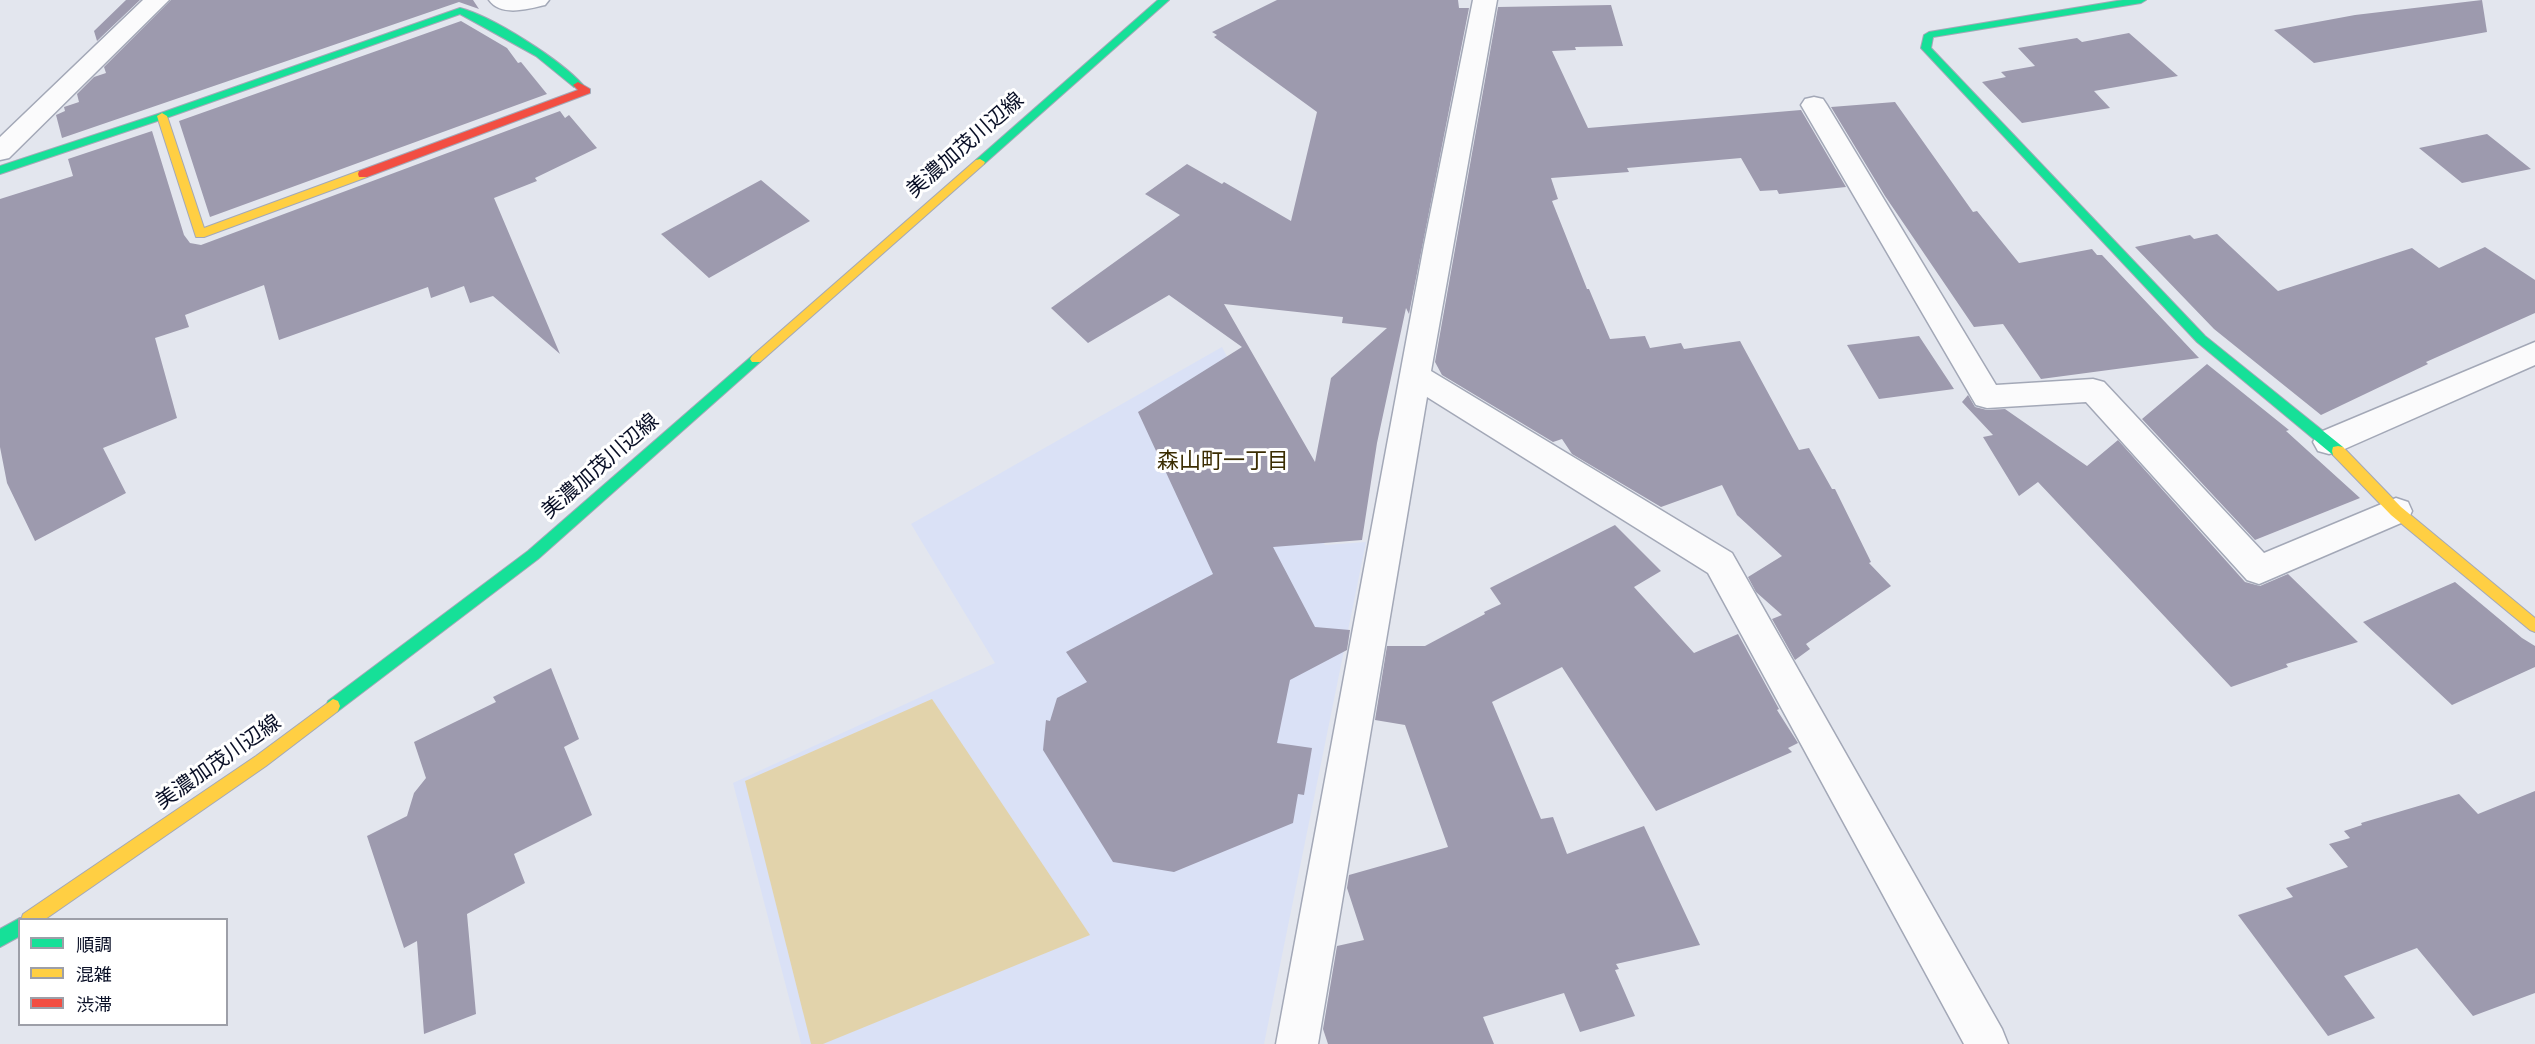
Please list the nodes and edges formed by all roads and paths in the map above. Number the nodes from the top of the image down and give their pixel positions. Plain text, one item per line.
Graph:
1 (157, 0) edge
2 (501, 0) edge
3 (537, 0) edge
4 (1164, 0) edge
5 (1485, 0) edge
6 (2141, 0) edge
7 (2102, 3) edge
8 (1814, 105) dead end
9 (162, 116) junction
10 (0, 152) edge
11 (0, 170) edge
12 (2535, 353) edge
13 (1416, 376) junction
14 (2329, 441) junction
15 (2396, 511) junction
16 (2535, 626) edge
17 (32, 918) edge
18 (18, 927) edge
19 (0, 939) edge
20 (1297, 1044) edge
21 (1987, 1044) edge

1 - 10 street
2 - 3 street
4 - 17 street, 美濃加茂川辺線
5 - 13 street
6 - 7 street
7 - 14 street
8 - 15 street
9 - 9 street
9 - 11 street
12 - 14 street
13 - 20 street
13 - 21 street
14 - 15 street
15 - 16 street
18 - 19 street

